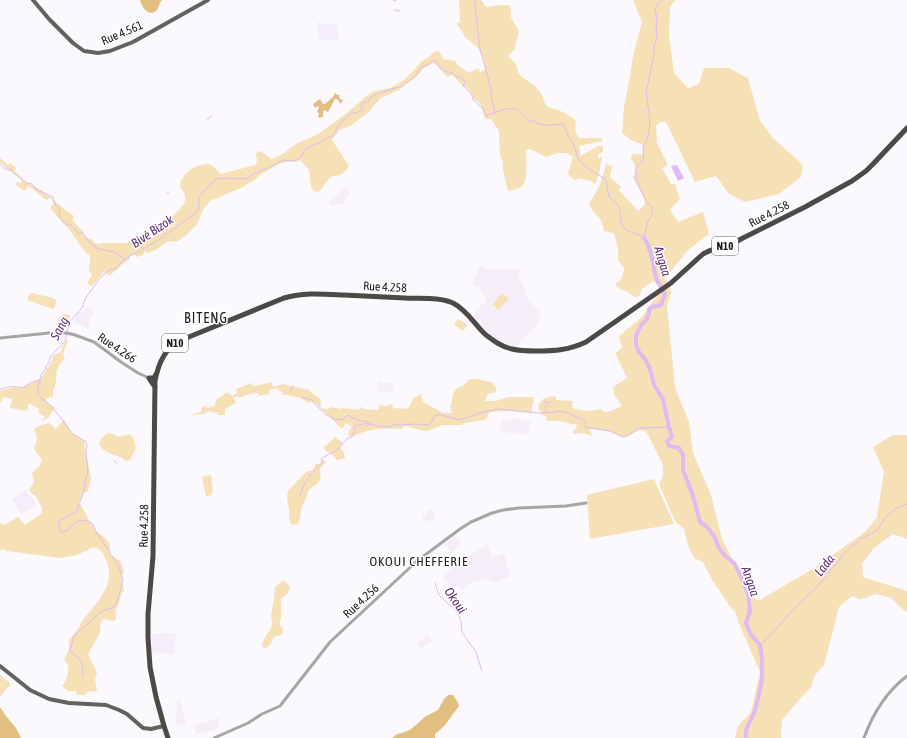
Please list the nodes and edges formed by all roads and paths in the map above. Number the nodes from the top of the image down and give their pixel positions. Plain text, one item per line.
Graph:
1 (33, 0) edge
2 (208, 0) edge
3 (907, 128) edge
4 (0, 338) edge
5 (157, 373) junction
6 (149, 378) junction
7 (155, 381) junction
8 (156, 389) junction
9 (586, 502) dead end
10 (0, 666) edge
11 (907, 676) edge
12 (164, 726) junction
13 (168, 738) edge
14 (214, 738) edge
15 (864, 738) edge

1 - 2 main road, Rue 4.561
3 - 5 highway, Rue 4.258 / N10
4 - 6 street, Rue 4.266
5 - 6 highway
5 - 7 highway, Rue 4.258 / N10
6 - 7 street, Rue 4.266
6 - 8 highway
7 - 8 highway, Rue 4.258 / N10
8 - 12 highway, Rue 4.258 / N10
9 - 14 street, Rue 4.256
10 - 12 main road
11 - 15 street
12 - 13 highway, N10

